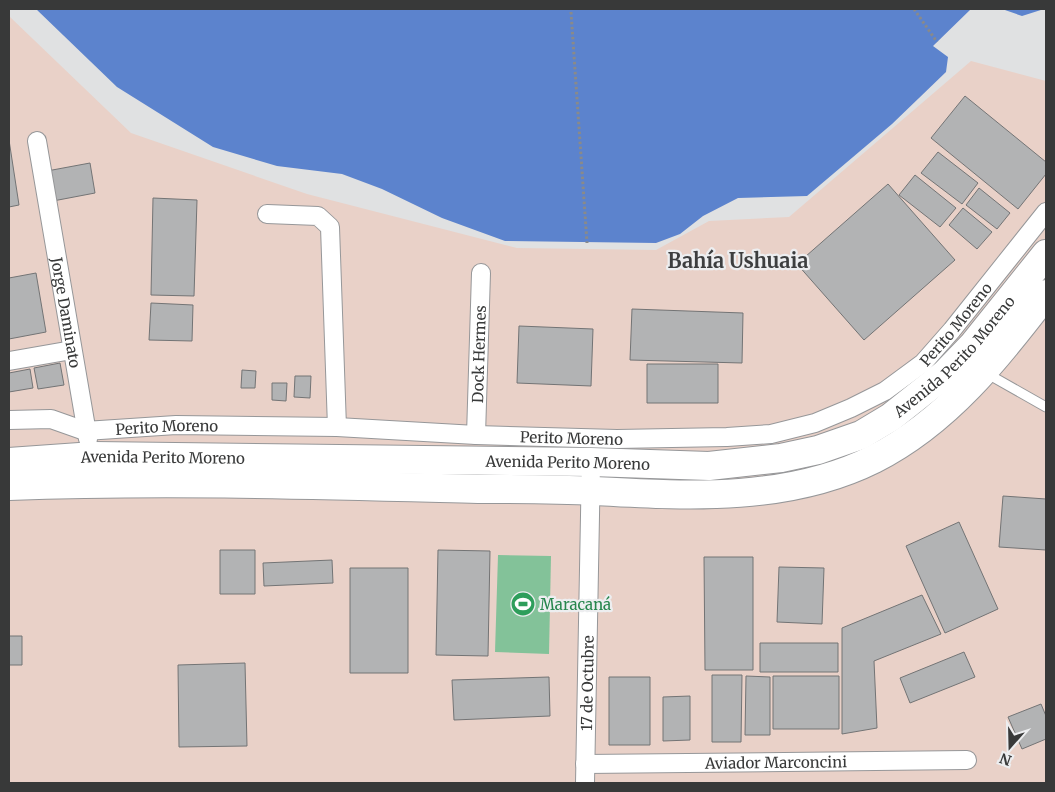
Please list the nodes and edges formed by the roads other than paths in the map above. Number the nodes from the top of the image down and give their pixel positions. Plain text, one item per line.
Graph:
1 (37, 141) dead end
2 (1046, 212) edge
3 (267, 214) dead end
4 (1046, 254) edge
5 (481, 273) dead end
6 (1046, 294) edge
7 (72, 350) junction
8 (9, 361) edge
9 (983, 372) junction
10 (1046, 408) edge
11 (9, 420) edge
12 (337, 427) junction
13 (85, 431) junction
14 (476, 435) junction
15 (94, 456) junction
16 (9, 462) edge
17 (591, 462) junction
18 (98, 483) junction
19 (9, 486) edge
20 (591, 491) junction
21 (966, 760) dead end
22 (585, 764) junction
23 (586, 783) edge

1 - 7 street, Jorge Daminato
2 - 14 street, Perito Moreno
3 - 12 street
4 - 17 main road, Avenida Perito Moreno
5 - 14 street, Dock Hermes
6 - 9 main road, Avenida Perito Moreno
7 - 8 street
7 - 13 street, Jorge Daminato
9 - 10 lane
9 - 20 main road, Avenida Perito Moreno
11 - 13 street, Perito Moreno
12 - 13 street, Perito Moreno
12 - 14 street, Perito Moreno
13 - 15 street, Jorge Daminato
15 - 16 main road, Avenida Perito Moreno
15 - 17 main road, Avenida Perito Moreno
15 - 18 street, Jorge Daminato
17 - 20 street, 17 de Octubre
18 - 19 main road, Avenida Perito Moreno
18 - 20 main road, Avenida Perito Moreno
20 - 22 street, 17 de Octubre
21 - 22 street, Aviador Marconcini
22 - 23 street, 17 de Octubre

